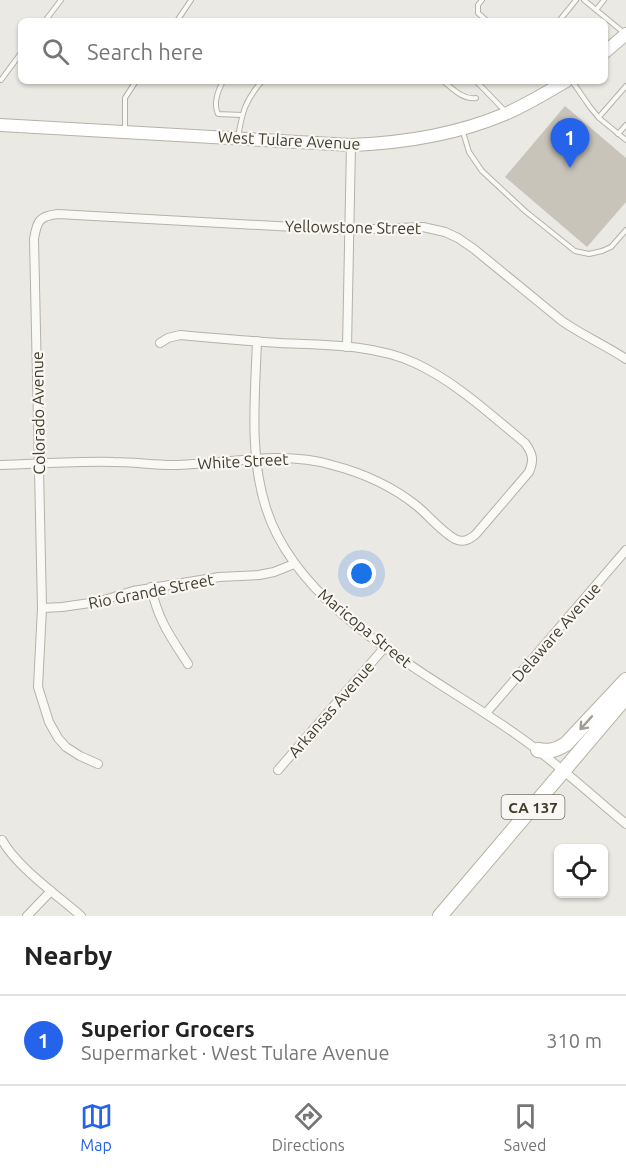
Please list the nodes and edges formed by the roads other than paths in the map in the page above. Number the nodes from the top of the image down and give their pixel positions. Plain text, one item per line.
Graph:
1 (61, 0) edge
2 (191, 0) edge
3 (482, 0) edge
4 (576, 0) edge
5 (584, 0) edge
6 (604, 0) edge
7 (596, 10) junction
8 (47, 18) edge
9 (179, 18) edge
10 (484, 18) edge
11 (561, 18) edge
12 (606, 18) edge
13 (608, 20) edge
14 (626, 34) edge
15 (608, 49) edge
16 (18, 57) edge
17 (1, 80) edge
18 (134, 84) edge
19 (222, 84) edge
20 (259, 84) edge
21 (447, 84) edge
22 (479, 84) edge
23 (557, 84) edge
24 (574, 84) edge
25 (626, 86) edge
26 (476, 98) dead end
27 (507, 113) junction
28 (242, 115) junction
29 (599, 118) junction
30 (0, 125) edge
31 (626, 125) edge
32 (461, 128) junction
33 (124, 132) junction
34 (618, 134) junction
35 (238, 138) junction
36 (626, 140) edge
37 (351, 145) junction
38 (40, 219) joint
39 (349, 230) junction
40 (626, 230) edge
41 (257, 341) junction
42 (160, 343) dead end
43 (347, 347) junction
44 (626, 359) edge
45 (256, 460) junction
46 (39, 464) junction
47 (0, 465) edge
48 (626, 550) edge
49 (294, 564) junction
50 (151, 587) junction
51 (42, 608) junction
52 (385, 647) junction
53 (188, 664) dead end
54 (626, 680) edge
55 (626, 697) edge
56 (486, 713) junction
57 (538, 750) junction
58 (98, 764) dead end
59 (278, 770) dead end
60 (563, 771) junction
61 (626, 824) edge
62 (2, 840) dead end
63 (51, 891) junction
64 (27, 916) edge
65 (81, 916) edge
66 (440, 916) edge

1 - 8 lane
2 - 9 lane
3 - 10 lane
4 - 11 lane
5 - 7 lane
6 - 7 lane
7 - 12 lane
13 - 14 lane
14 - 15 main road
16 - 17 lane
18 - 33 lane
19 - 28 lane
20 - 28 lane
21 - 26 lane
22 - 27 lane
23 - 27 main road, West Tulare Avenue
24 - 29 lane
25 - 29 lane
27 - 32 main road, West Tulare Avenue
28 - 35 lane
29 - 34 lane
30 - 33 main road, West Tulare Avenue
31 - 34 lane
32 - 37 main road, West Tulare Avenue
32 - 40 lane
33 - 35 main road, West Tulare Avenue
34 - 36 lane
35 - 37 main road, West Tulare Avenue
37 - 39 street
38 - 39 street, Yellowstone Street
38 - 46 street, Colorado Avenue
39 - 43 street
39 - 44 street, Yellowstone Street
41 - 42 street
41 - 43 street
41 - 45 street, Maricopa Street
43 - 45 street, White Street
45 - 46 street, White Street
45 - 49 street, Maricopa Street
46 - 47 street, White Street
46 - 51 street, Colorado Avenue
48 - 56 street, Delaware Avenue
49 - 50 street, Rio Grande Street
49 - 52 street, Maricopa Street
50 - 51 street, Rio Grande Street
50 - 53 street
51 - 58 street, Colorado Avenue
52 - 56 street, Maricopa Street
52 - 59 street, Arkansas Avenue
54 -> 57 main road
55 - 60 main road, CA 137
56 - 57 street, Maricopa Street
57 - 60 street, Maricopa Street
60 - 61 street, Maricopa Street
60 - 66 main road, CA 137
62 - 63 street
63 - 64 street
63 - 65 street

